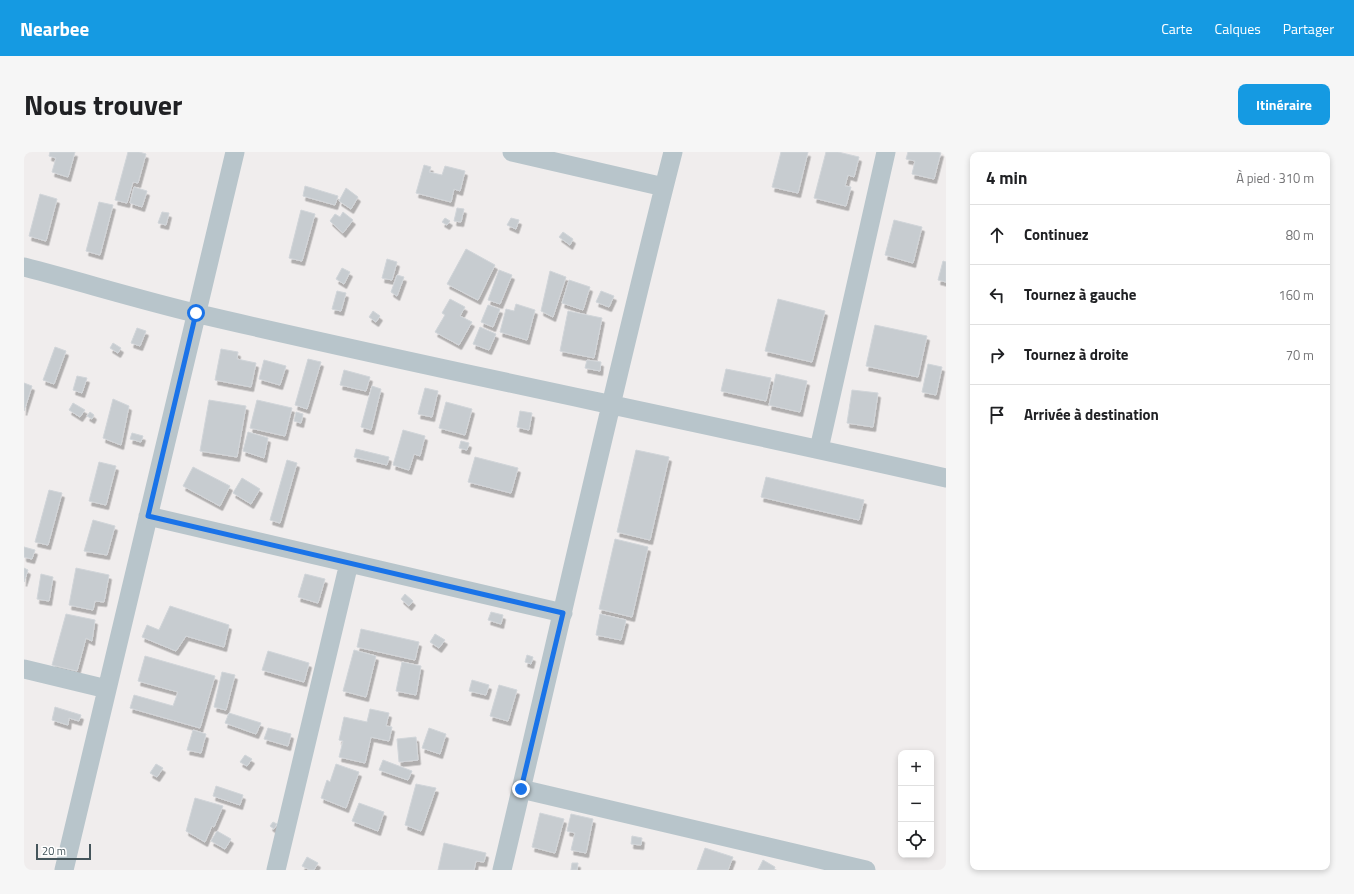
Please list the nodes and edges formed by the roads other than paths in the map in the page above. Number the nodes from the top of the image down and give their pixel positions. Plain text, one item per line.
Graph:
1 (235, 152) edge
2 (512, 152) edge
3 (673, 152) edge
4 (886, 152) edge
5 (664, 187) junction
6 (24, 267) edge
7 (196, 313) junction
8 (610, 405) junction
9 (819, 449) junction
10 (946, 478) edge
11 (148, 516) junction
12 (349, 563) junction
13 (563, 613) junction
14 (24, 669) edge
15 (107, 689) junction
16 (521, 789) junction
17 (64, 870) edge
18 (276, 870) edge
19 (502, 870) edge
20 (866, 870) edge

1 - 7 street
2 - 5 street
3 - 5 street
4 - 9 street
5 - 8 street
6 - 7 street
7 - 8 street
7 - 11 street
8 - 9 street
8 - 13 street
9 - 10 street
11 - 12 street
11 - 15 street
12 - 13 street
12 - 18 street
13 - 16 street
14 - 15 street
15 - 17 street
16 - 19 street
16 - 20 street

